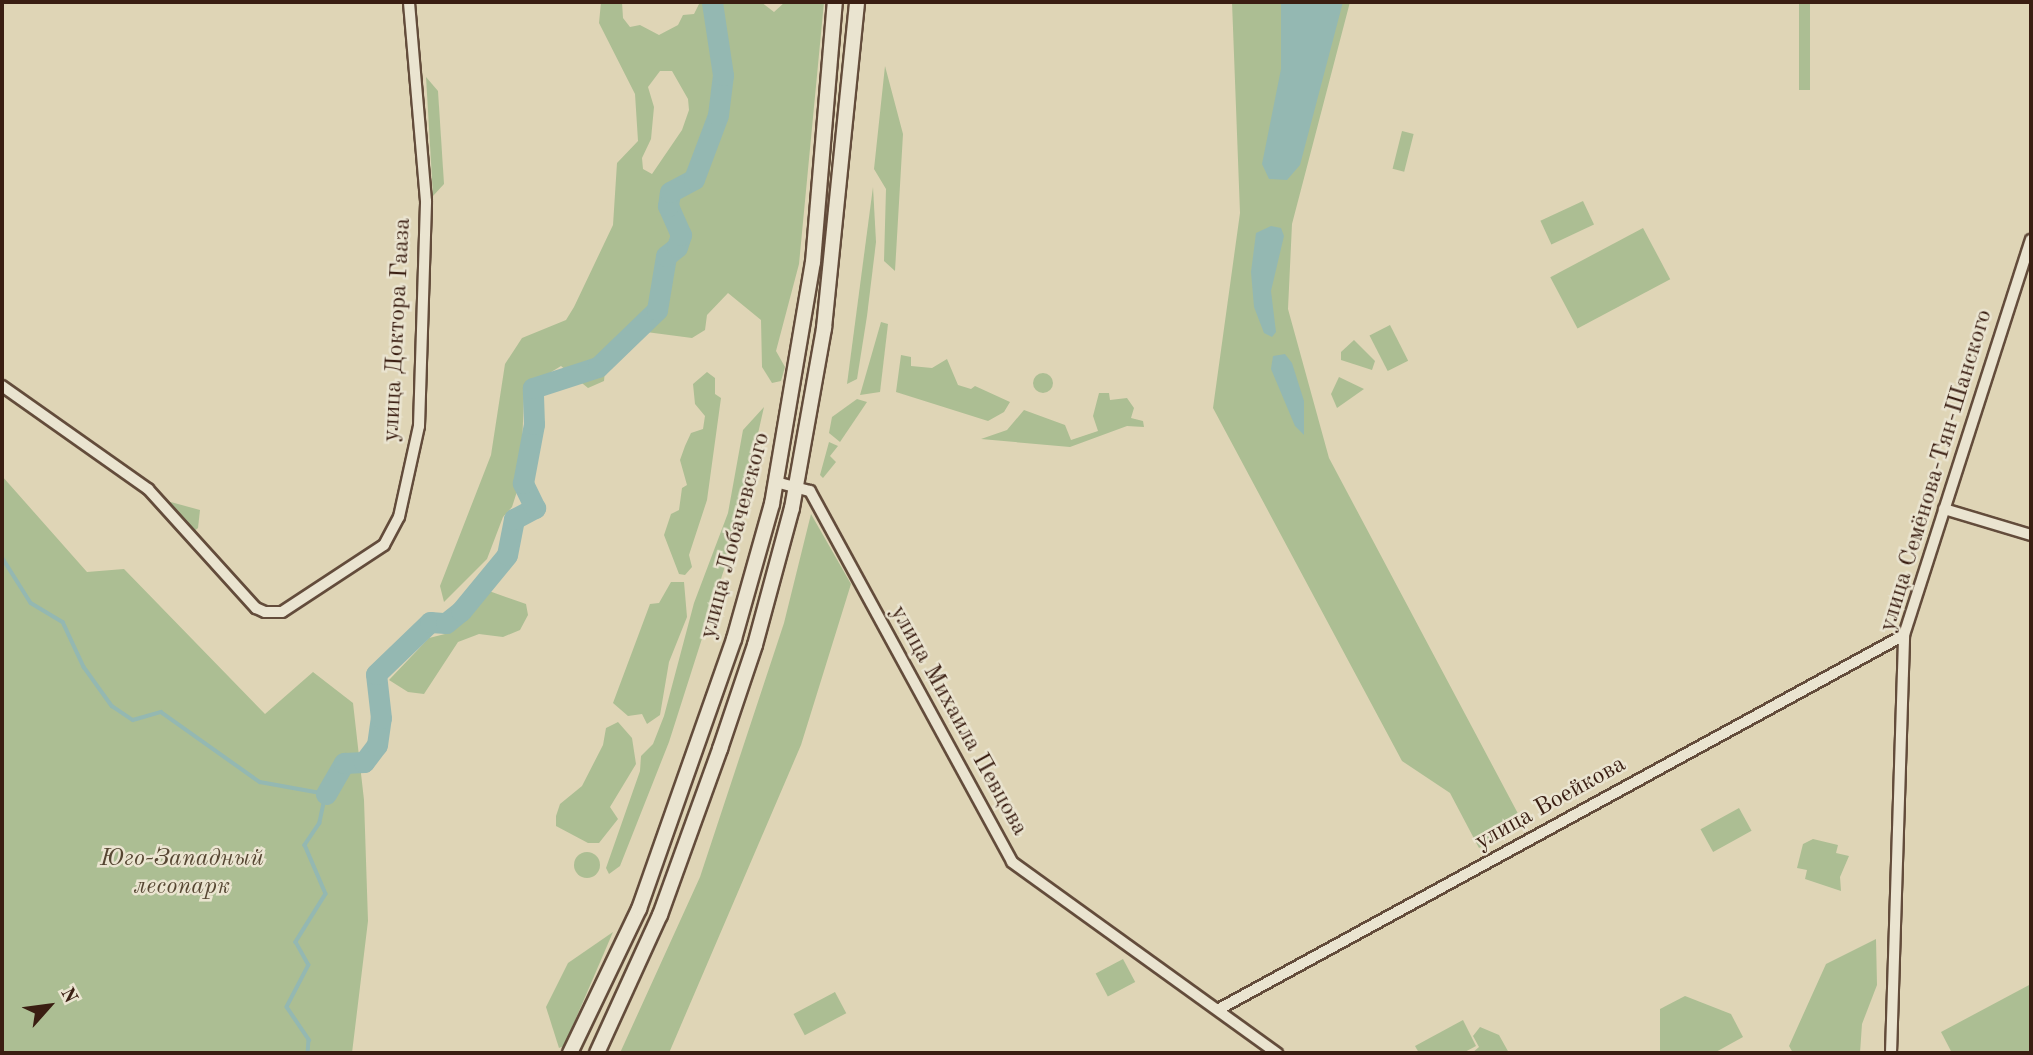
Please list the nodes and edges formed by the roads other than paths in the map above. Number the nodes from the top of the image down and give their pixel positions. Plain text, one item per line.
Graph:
1 (409, 2) edge
2 (835, 2) edge
3 (857, 2) edge
4 (2031, 240) edge
5 (2, 386) edge
6 (776, 482) junction
7 (797, 485) junction
8 (1944, 509) junction
9 (2031, 535) edge
10 (1904, 635) junction
11 (1219, 1009) junction
12 (570, 1053) edge
13 (597, 1053) edge
14 (1277, 1053) edge
15 (1891, 1053) edge

1 - 5 street, улица Доктора Гааза
2 - 6 main road, улица Лобачевского
3 - 7 main road, улица Лобачевского
4 - 8 street, улица Семёнова-Тян-Шанского
6 - 7 street
6 - 12 main road, улица Лобачевского
7 - 11 street, улица Михаила Певцова
7 - 13 main road, улица Лобачевского
8 - 9 street
8 - 10 street, улица Семёнова-Тян-Шанского
10 - 11 street, улица Воейкова
10 - 15 street, улица Семёнова-Тян-Шанского
11 - 14 street, улица Михаила Певцова

